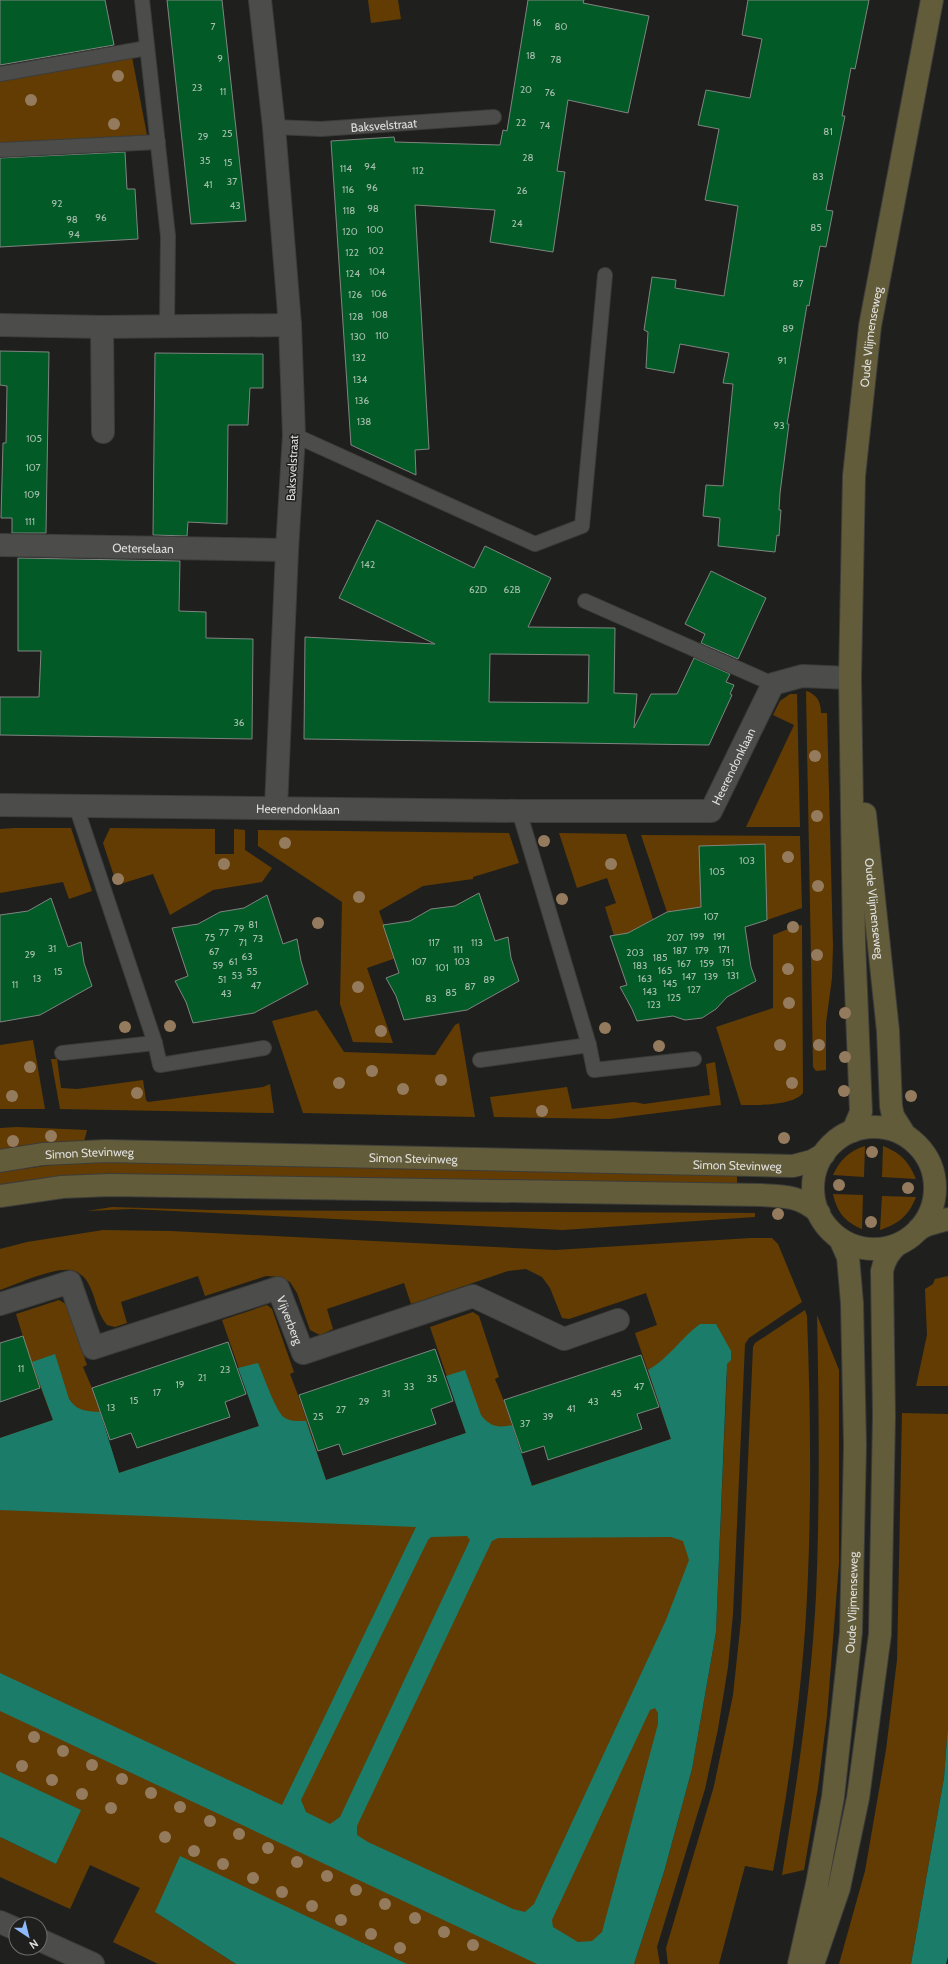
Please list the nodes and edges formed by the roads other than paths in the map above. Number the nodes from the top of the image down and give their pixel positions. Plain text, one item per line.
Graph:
1 (142, 0) edge
2 (260, 0) edge
3 (932, 0) edge
4 (147, 48) junction
5 (0, 74) edge
6 (494, 117) dead end
7 (274, 127) junction
8 (158, 142) junction
9 (0, 150) edge
10 (604, 275) dead end
11 (0, 325) edge
12 (290, 325) junction
13 (102, 326) junction
14 (167, 326) junction
15 (103, 432) dead end
16 (294, 435) junction
17 (0, 545) edge
18 (287, 550) junction
19 (585, 602) dead end
20 (850, 678) junction
21 (773, 684) junction
22 (0, 805) edge
23 (76, 806) junction
24 (276, 808) junction
25 (519, 812) junction
26 (155, 1043) junction
27 (589, 1044) junction
28 (264, 1048) dead end
29 (62, 1053) dead end
30 (694, 1059) dead end
31 (480, 1060) dead end
32 (854, 1131) junction
33 (905, 1135) junction
34 (824, 1154) junction
35 (0, 1161) edge
36 (939, 1168) edge
37 (0, 1196) edge
38 (819, 1213) junction
39 (948, 1219) edge
40 (919, 1229) junction
41 (840, 1239) junction
42 (897, 1245) junction
43 (0, 1304) edge
44 (618, 1320) dead end
45 (48, 1944) edge
46 (93, 1964) edge
47 (799, 1964) edge
48 (813, 1964) edge

1 - 4 lane
2 - 7 street, Baksvelstraat
3 - 20 street, Oude Vlijmenseweg
4 - 5 lane
4 - 8 lane
6 - 7 lane, Baksvelstraat
7 - 12 street, Baksvelstraat
8 - 9 lane
8 - 14 lane
10 - 16 lane
11 - 13 street
12 - 14 street
12 - 16 street, Baksvelstraat
13 - 14 street
13 - 15 street
16 - 18 street, Baksvelstraat
17 - 18 street, Oeterselaan
18 - 24 street, Baksvelstraat
19 - 21 lane
20 - 21 street
20 - 32 street, Oude Vlijmenseweg
20 - 33 street, Oude Vlijmenseweg
21 - 25 street, Heerendonklaan
22 - 23 street, Heerendonklaan
23 - 24 street, Heerendonklaan
23 - 26 lane
24 - 25 street, Heerendonklaan
25 - 27 lane
26 - 28 lane
26 - 29 lane
27 - 30 lane
27 - 31 lane
32 - 33 street
32 - 34 street
33 - 36 street
34 - 35 street, Simon Stevinweg
34 - 38 street
36 - 40 street
37 - 38 street
38 - 41 street
39 - 40 street
40 - 42 street
41 - 42 street
41 - 47 street, Oude Vlijmenseweg
42 - 48 street
43 - 44 street, Vijverberg
45 - 46 street

